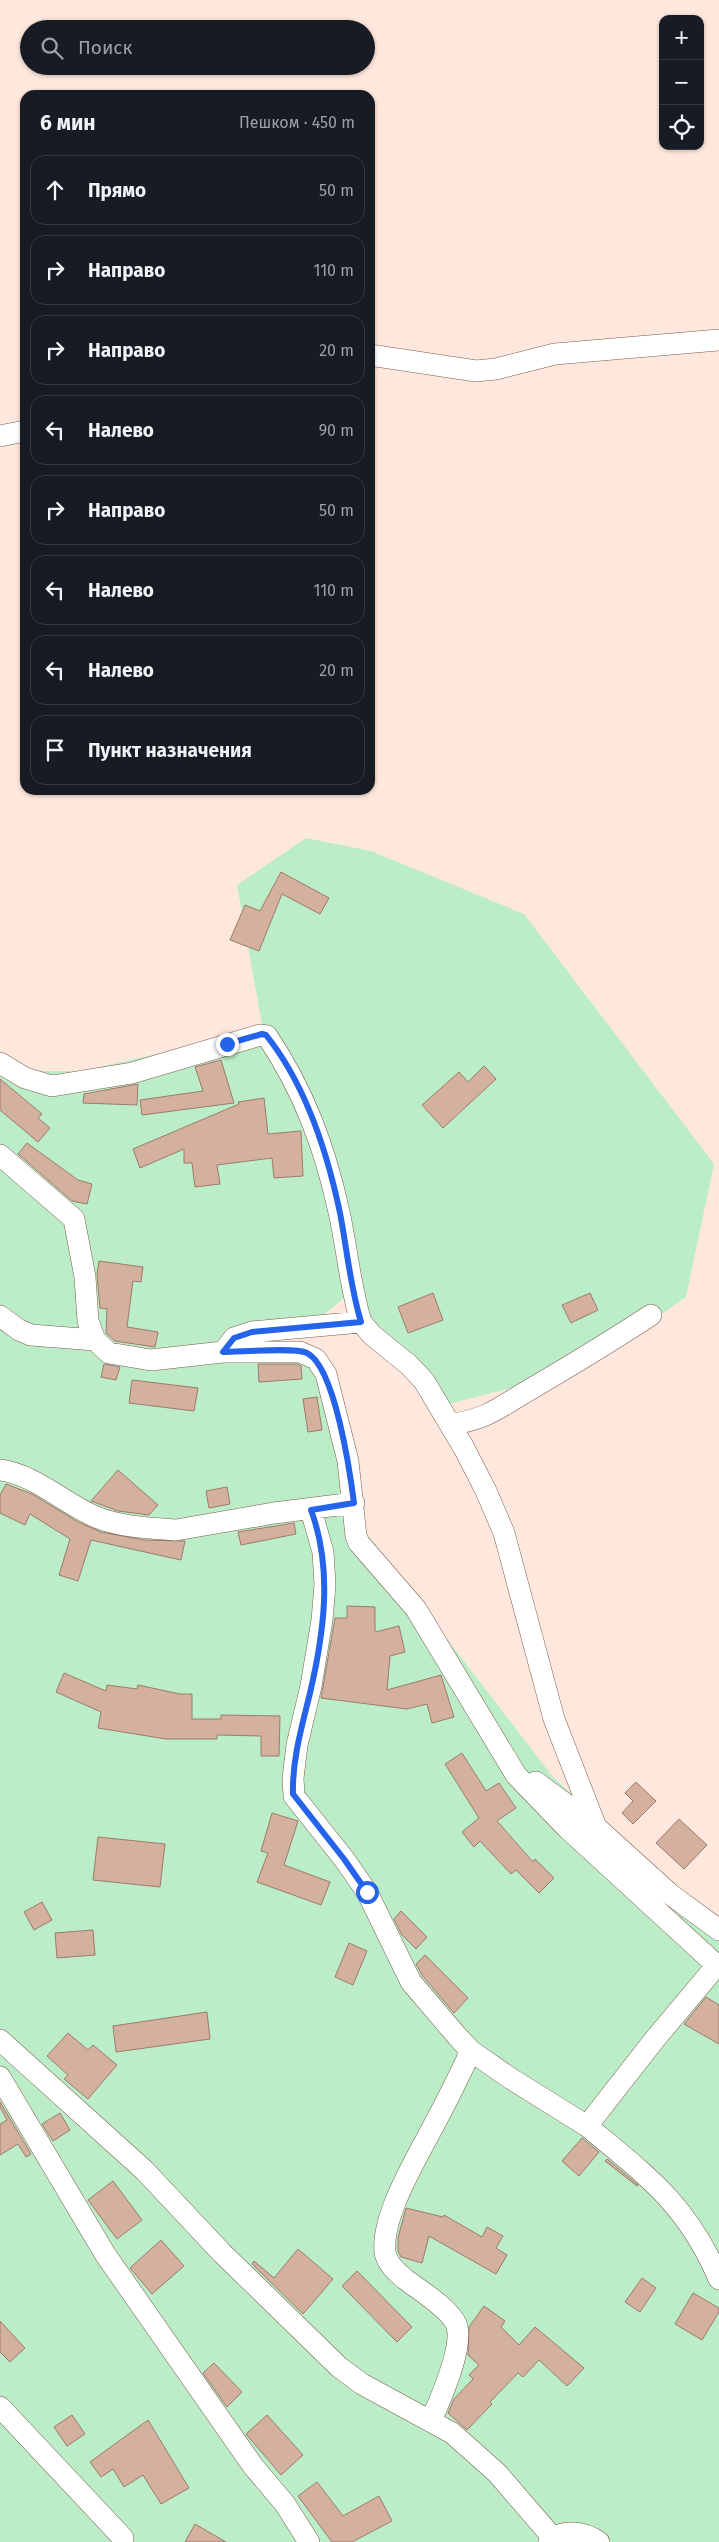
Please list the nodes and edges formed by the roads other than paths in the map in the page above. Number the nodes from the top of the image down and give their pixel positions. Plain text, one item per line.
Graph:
1 (719, 340) edge
2 (375, 356) edge
3 (20, 432) edge
4 (0, 436) edge
5 (0, 1063) edge
6 (0, 1155) edge
7 (651, 1315) dead end
8 (0, 1316) edge
9 (361, 1322) junction
10 (95, 1340) junction
11 (223, 1352) junction
12 (450, 1424) junction
13 (0, 1470) edge
14 (354, 1503) junction
15 (311, 1510) junction
16 (508, 1761) junction
17 (596, 1827) junction
18 (719, 1930) edge
19 (0, 2040) edge
20 (472, 2051) junction
21 (0, 2077) edge
22 (587, 2126) junction
23 (719, 2279) edge
24 (0, 2407) edge
25 (431, 2421) junction
26 (551, 2540) edge
27 (125, 2541) edge
28 (309, 2542) edge
29 (599, 2542) edge

1 - 2 street
3 - 4 street
5 - 9 street
6 - 10 street
7 - 12 street
8 - 10 street
9 - 11 street
9 - 12 street
10 - 11 street
11 - 14 street
12 - 17 street
13 - 15 street
14 - 15 street
14 - 16 street
15 - 20 street
16 - 17 street
16 - 22 street
17 - 18 street
19 - 25 street
20 - 22 street
20 - 25 street
21 - 28 street
22 - 23 street
24 - 27 street
25 - 26 street
26 - 29 street

